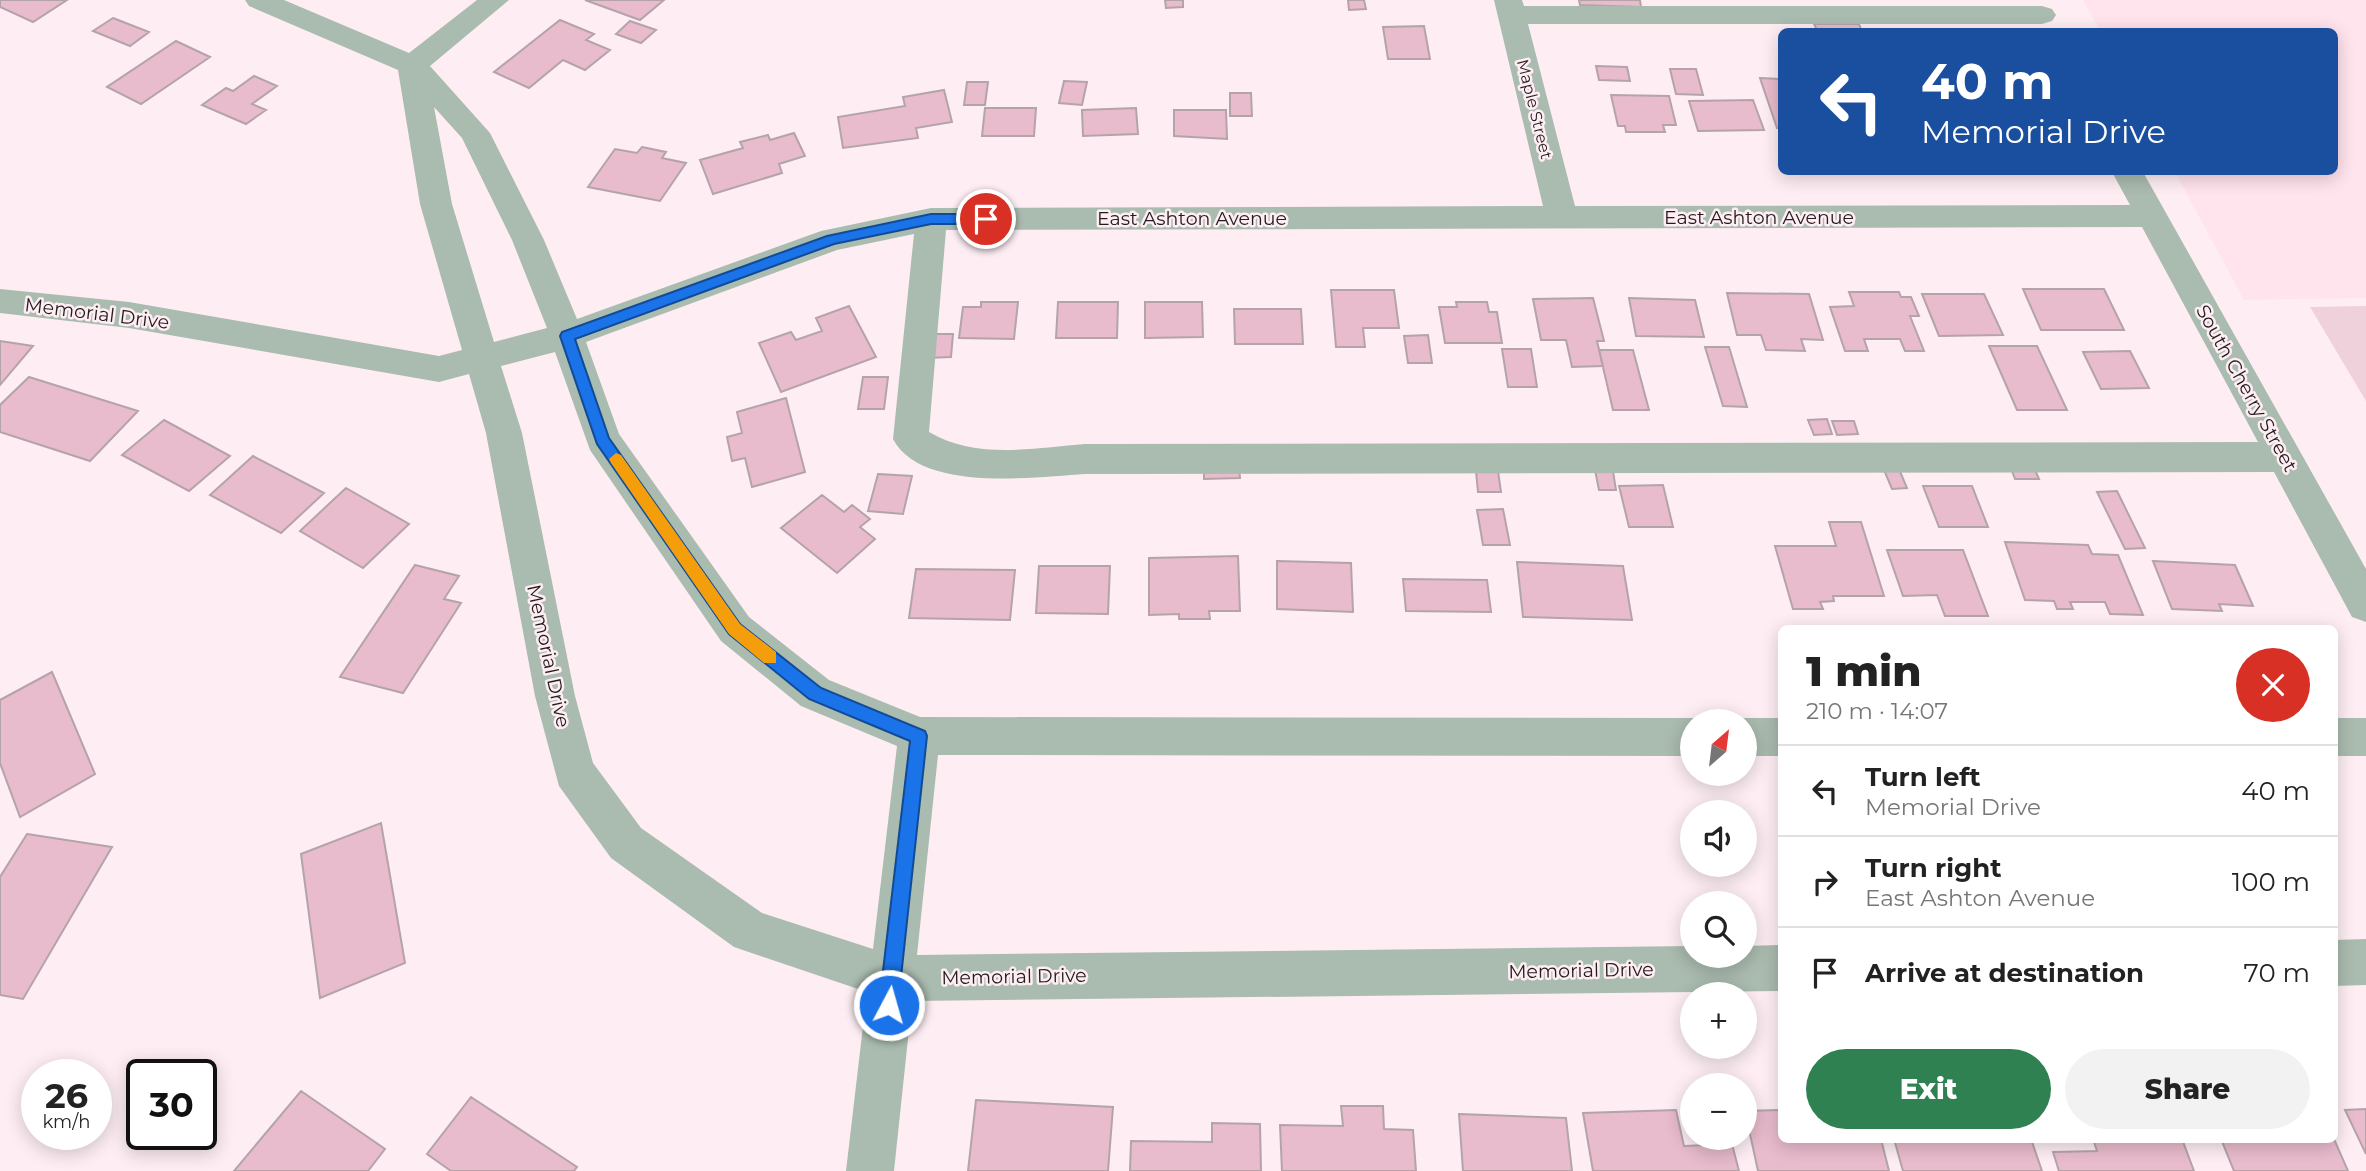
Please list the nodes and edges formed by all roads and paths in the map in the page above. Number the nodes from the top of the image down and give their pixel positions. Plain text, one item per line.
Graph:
1 (260, 0) edge
2 (495, 0) edge
3 (1510, 7) edge
4 (2043, 16) edge
5 (412, 65) junction
6 (2130, 175) edge
7 (2152, 216) junction
8 (1562, 218) junction
9 (931, 219) junction
10 (0, 300) edge
11 (567, 336) junction
12 (482, 358) junction
13 (2284, 457) junction
14 (2366, 605) edge
15 (919, 736) junction
16 (1680, 737) edge
17 (1757, 737) edge
18 (1778, 737) edge
19 (2338, 737) edge
20 (2366, 737) edge
21 (2366, 962) edge
22 (2338, 963) edge
23 (1778, 968) edge
24 (892, 978) junction
25 (870, 1171) edge

1 - 5 street
2 - 5 street
3 - 4 street
3 - 8 street, Maple Street
5 - 11 street
5 - 12 street
6 - 7 street, South Cherry Street
7 - 8 street, East Ashton Avenue
7 - 13 street, South Cherry Street
8 - 9 street, East Ashton Avenue
9 - 11 street, East Ashton Avenue
9 - 13 street
10 - 12 street, Memorial Drive
11 - 12 street, Memorial Drive
11 - 15 street
12 - 24 street, Memorial Drive
13 - 14 street, South Cherry Street
15 - 16 street
15 - 24 street
17 - 18 street
19 - 20 street
21 - 22 street
23 - 24 street, Memorial Drive
24 - 25 street

